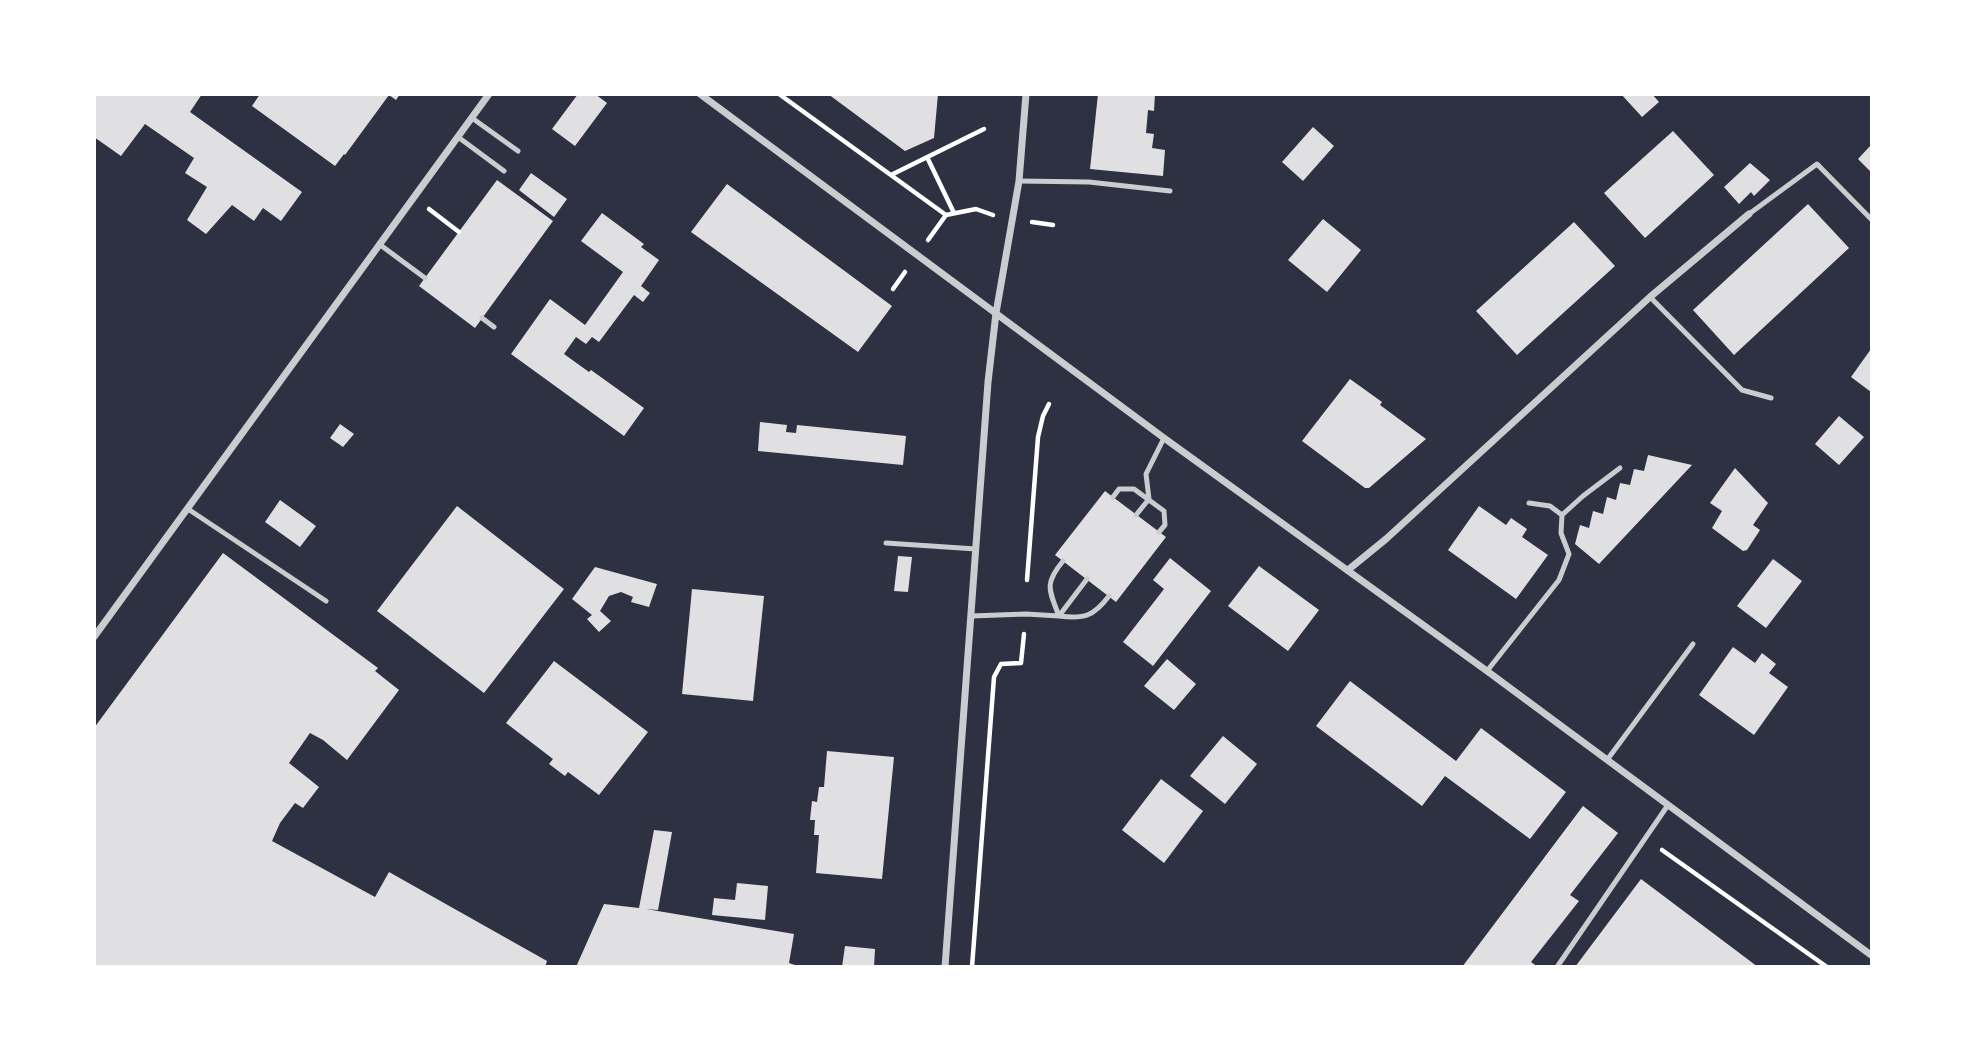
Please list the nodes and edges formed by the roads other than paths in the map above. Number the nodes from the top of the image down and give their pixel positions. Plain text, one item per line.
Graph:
1 (489, 94) edge
2 (700, 94) edge
3 (1026, 94) edge
4 (472, 118) junction
5 (458, 137) junction
6 (518, 151) dead end
7 (504, 171) dead end
8 (1019, 181) junction
9 (1170, 191) dead end
10 (1749, 214) joint
11 (1871, 219) edge
12 (379, 244) junction
13 (425, 278) dead end
14 (1650, 297) junction
15 (996, 313) junction
16 (482, 318) dead end
17 (494, 327) dead end
18 (1771, 398) dead end
19 (1164, 438) junction
20 (1620, 468) dead end
21 (1112, 496) dead end
22 (1149, 499) junction
23 (1528, 503) dead end
24 (188, 509) junction
25 (1136, 515) dead end
26 (1562, 515) junction
27 (1159, 532) dead end
28 (886, 543) dead end
29 (976, 549) junction
30 (1063, 561) dead end
31 (1348, 570) junction
32 (1087, 579) dead end
33 (1109, 596) dead end
34 (326, 601) dead end
35 (971, 616) junction
36 (1059, 616) junction
37 (94, 637) edge
38 (1693, 644) dead end
39 (1488, 671) junction
40 (1607, 760) junction
41 (1668, 805) junction
42 (1871, 955) edge
43 (945, 967) edge
44 (1557, 967) edge

1 - 4 street
2 - 15 street
3 - 8 street
4 - 5 street
4 - 6 lane
5 - 7 lane
5 - 12 street
8 - 9 lane
8 - 15 street
10 - 11 lane
10 - 14 street
12 - 13 lane
12 - 24 street
14 - 18 lane
14 - 31 street
15 - 19 street
15 - 29 street
16 - 17 lane
19 - 22 lane
19 - 31 street
20 - 26 lane
21 - 22 lane
22 - 25 lane
22 - 27 lane
23 - 26 lane
24 - 34 lane
24 - 37 street
26 - 39 lane
28 - 29 lane
29 - 35 street
30 - 36 lane
31 - 39 street
32 - 36 lane
33 - 36 lane
35 - 36 lane
35 - 43 street
38 - 40 lane
39 - 40 street
40 - 41 street
41 - 42 street
41 - 44 lane

